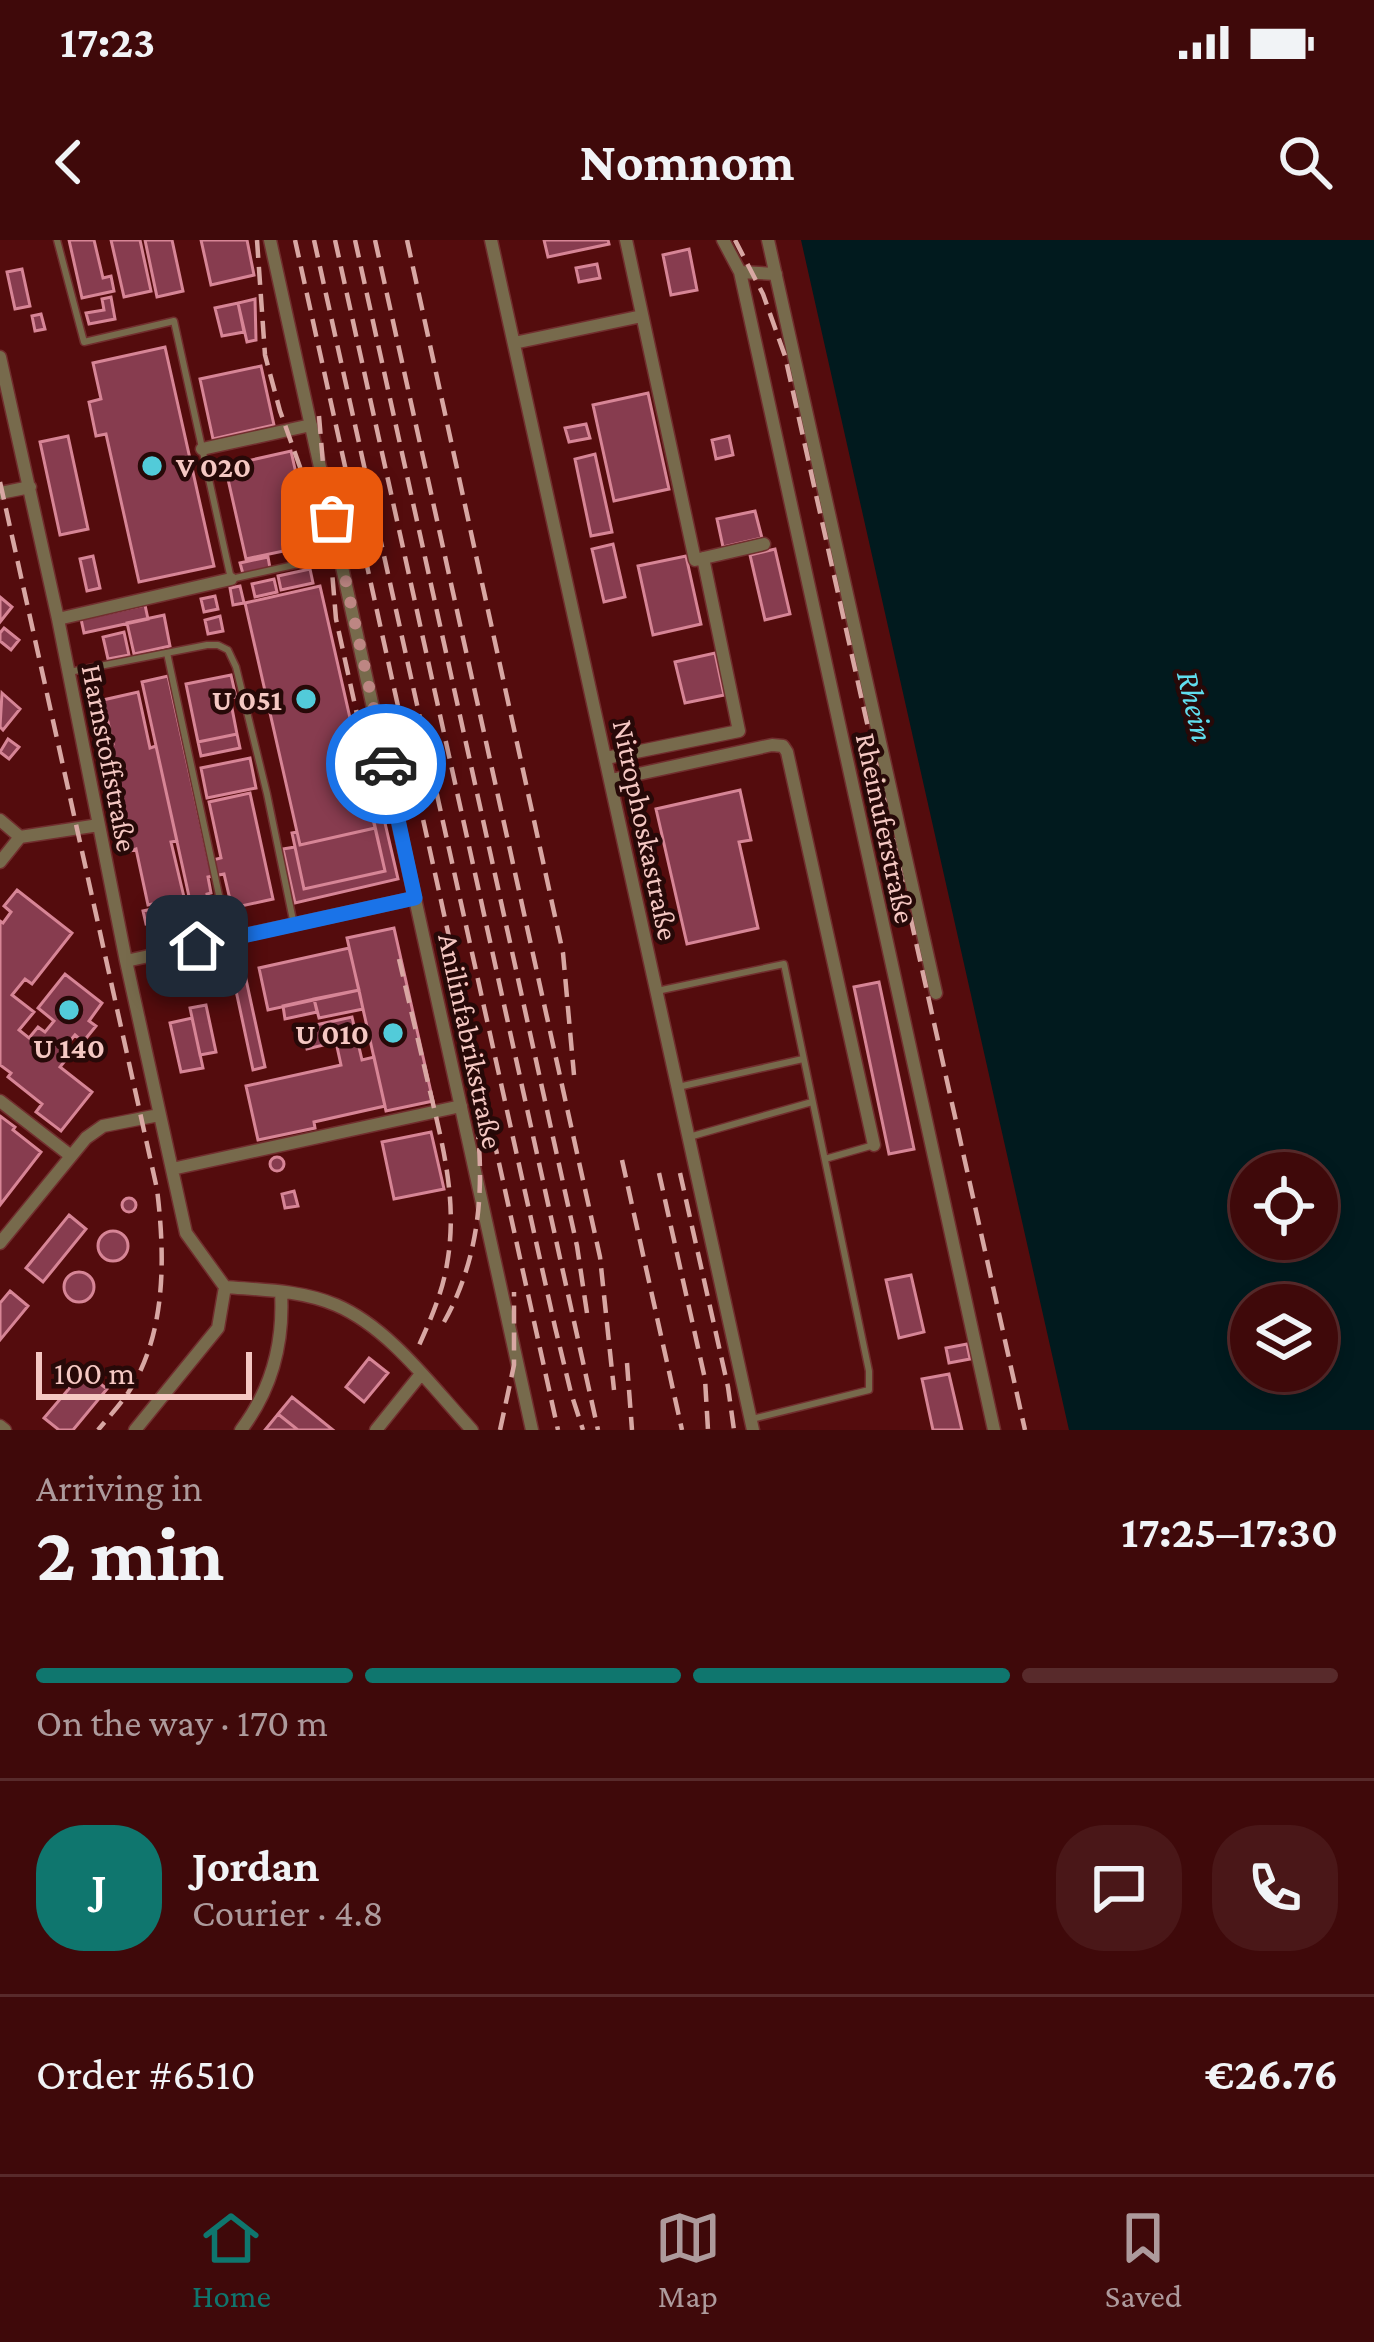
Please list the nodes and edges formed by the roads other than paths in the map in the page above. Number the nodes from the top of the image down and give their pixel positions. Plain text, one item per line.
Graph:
1 (57, 240) edge
2 (270, 240) edge
3 (491, 240) edge
4 (626, 240) edge
5 (723, 240) edge
6 (768, 240) edge
7 (740, 272) junction
8 (776, 274) junction
9 (642, 316) junction
10 (514, 344) junction
11 (0, 358) edge
12 (311, 425) junction
13 (202, 449) junction
14 (29, 487) junction
15 (0, 493) edge
16 (764, 544) dead end
17 (339, 555) junction
18 (703, 558) junction
19 (231, 579) junction
20 (58, 619) junction
21 (167, 653) junction
22 (69, 672) junction
23 (740, 731) junction
24 (743, 750) junction
25 (606, 758) junction
26 (610, 780) junction
27 (0, 820) edge
28 (98, 825) junction
29 (20, 837) junction
30 (0, 862) edge
31 (415, 898) junction
32 (293, 925) junction
33 (229, 939) junction
34 (126, 961) junction
35 (657, 992) junction
36 (936, 993) dead end
37 (804, 1059) junction
38 (678, 1087) junction
39 (0, 1101) edge
40 (813, 1102) junction
41 (461, 1106) junction
42 (160, 1115) junction
43 (689, 1136) junction
44 (874, 1145) joint
45 (71, 1156) junction
46 (825, 1159) junction
47 (172, 1169) junction
48 (0, 1242) edge
49 (225, 1287) junction
50 (281, 1292) junction
51 (421, 1375) junction
52 (752, 1425) edge
53 (134, 1430) edge
54 (241, 1430) edge
55 (376, 1430) edge
56 (472, 1430) edge
57 (532, 1430) edge
58 (994, 1430) edge

1 - 13 lane
2 - 12 street, Anilinfabrikstraße
3 - 10 street, Nitrophoskastraße
4 - 9 street
5 - 7 street, Rheinuferstraße
6 - 8 street
7 - 8 street
7 - 58 street, Rheinuferstraße
8 - 36 street
9 - 10 street
9 - 18 street
10 - 25 street, Nitrophoskastraße
11 - 14 street, Harnstoffstraße
12 - 13 street
12 - 17 street, Anilinfabrikstraße
13 - 19 lane
14 - 15 street
14 - 20 street, Harnstoffstraße
16 - 18 street
17 - 19 lane
17 - 31 street, Anilinfabrikstraße
18 - 23 street
19 - 20 street
20 - 22 street, Harnstoffstraße
21 - 22 lane
21 - 32 lane
21 - 33 lane
22 - 28 street, Harnstoffstraße
23 - 24 street
23 - 25 street
24 - 26 street
24 - 44 street
25 - 26 street, Nitrophoskastraße
26 - 35 street, Nitrophoskastraße
27 - 29 street
28 - 29 street
28 - 34 street, Harnstoffstraße
29 - 30 street
31 - 32 street
31 - 41 street, Anilinfabrikstraße
32 - 33 street
33 - 34 street
34 - 42 street, Harnstoffstraße
35 - 37 lane
35 - 38 street, Nitrophoskastraße
37 - 38 lane
37 - 40 lane
38 - 43 street, Nitrophoskastraße
39 - 45 street
40 - 43 lane
40 - 46 lane
41 - 47 street
41 - 57 street, Anilinfabrikstraße
42 - 45 street
42 - 47 street, Harnstoffstraße
43 - 52 street, Nitrophoskastraße
44 - 46 lane
45 - 48 street
46 - 52 lane
47 - 49 street, Harnstoffstraße
49 - 50 street
49 - 53 street
50 - 51 street
50 - 54 street
51 - 55 street
51 - 56 street

